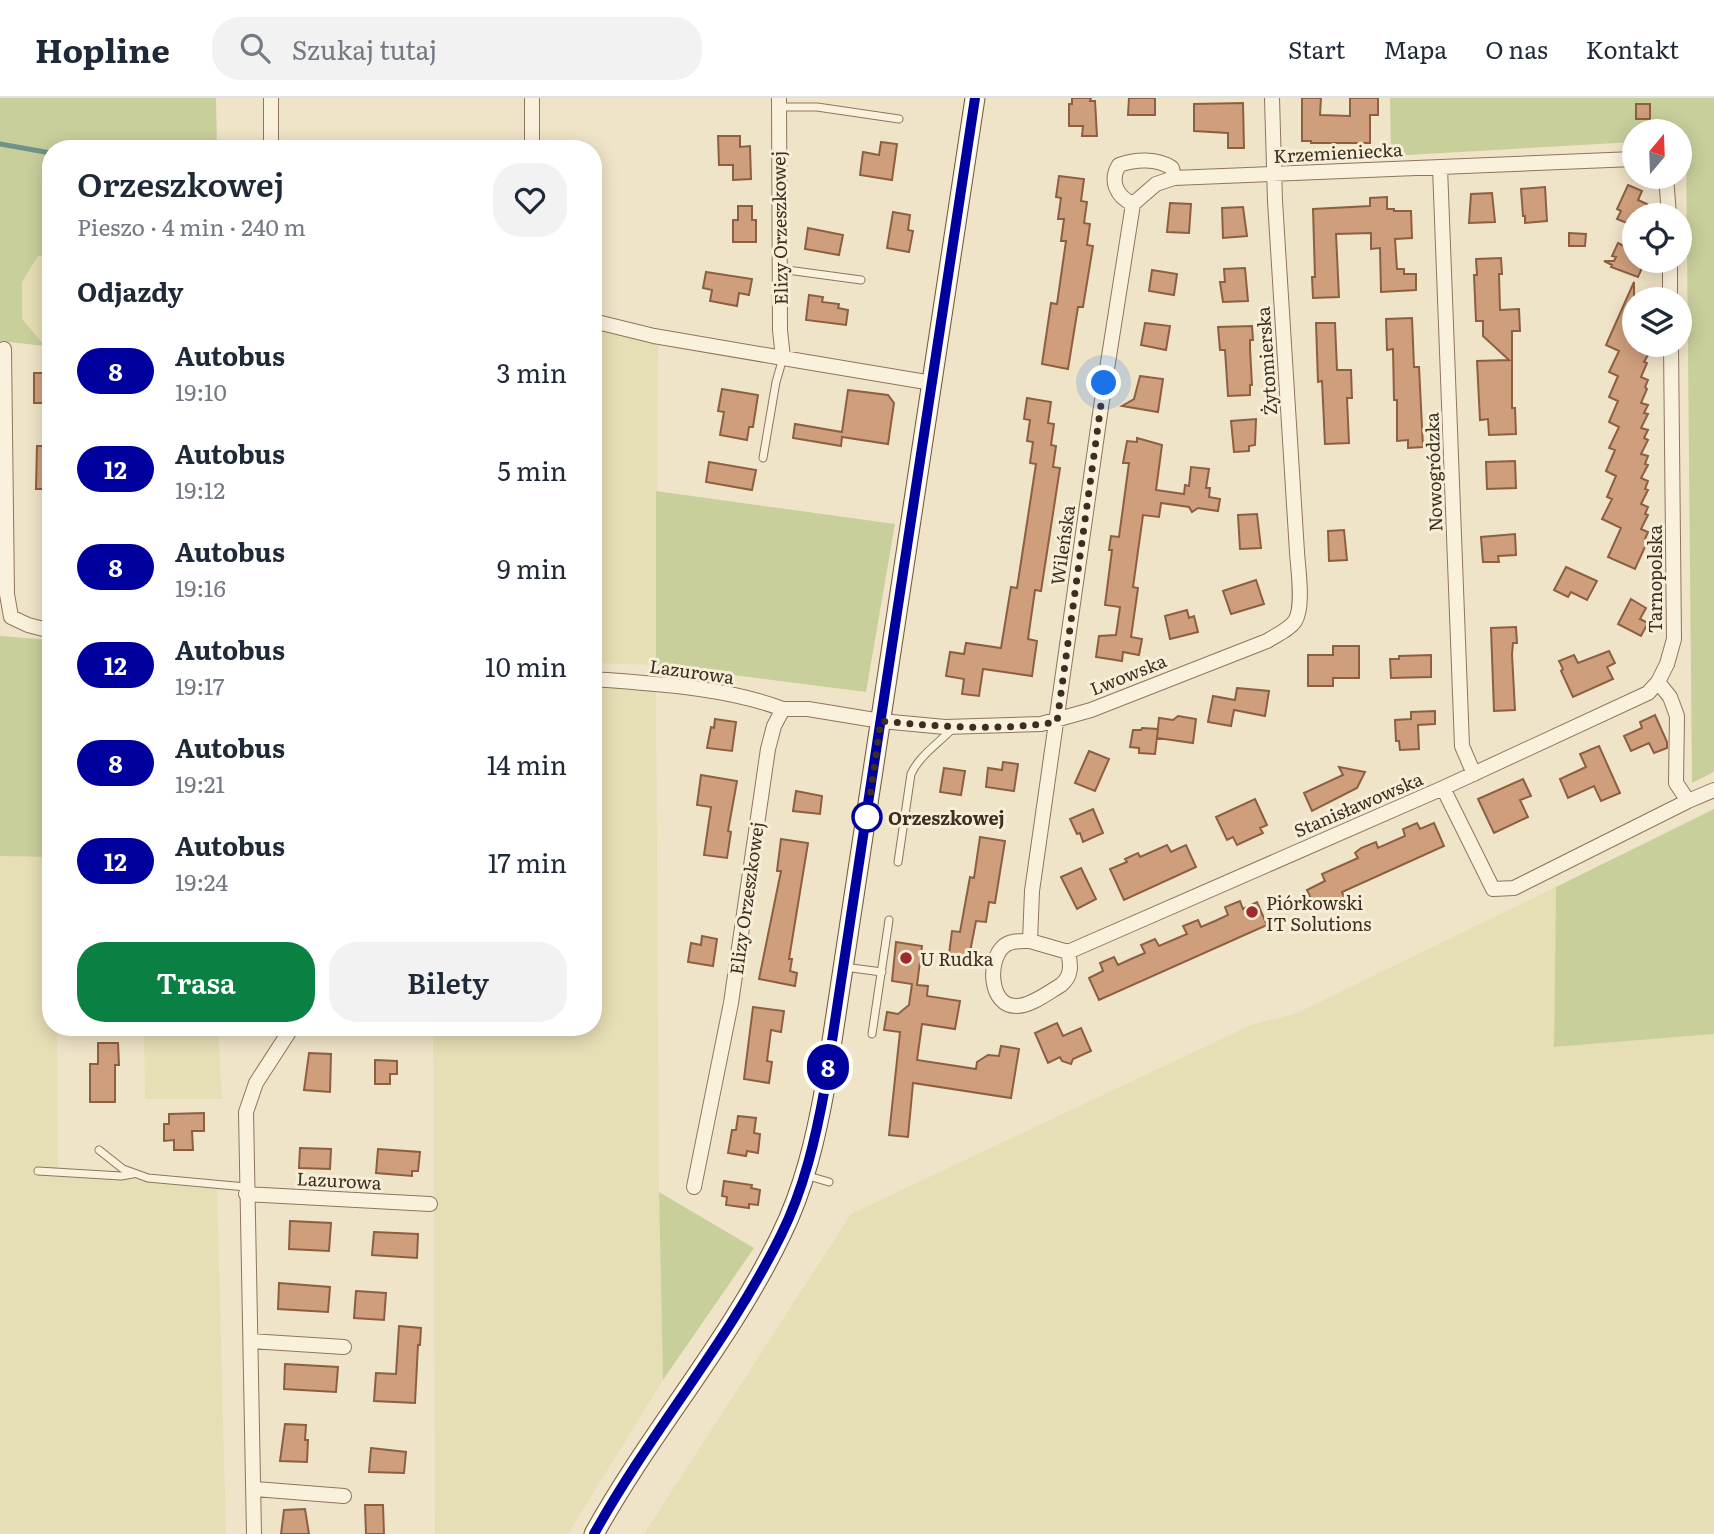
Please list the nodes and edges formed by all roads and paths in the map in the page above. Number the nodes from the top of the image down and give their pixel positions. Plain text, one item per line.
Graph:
1 (271, 98) edge
2 (532, 98) edge
3 (975, 98) edge
4 (1272, 98) edge
5 (780, 103) edge
6 (899, 119) dead end
7 (271, 140) edge
8 (532, 140) edge
9 (1622, 158) edge
10 (1440, 167) junction
11 (1274, 174) junction
12 (1174, 178) junction
13 (1133, 204) junction
14 (780, 269) junction
15 (860, 280) dead end
16 (602, 323) edge
17 (4, 349) dead end
18 (1671, 357) edge
19 (783, 358) junction
20 (932, 383) junction
21 (763, 458) dead end
22 (1296, 620) joint
23 (42, 629) edge
24 (602, 680) edge
25 (1658, 682) junction
26 (783, 709) junction
27 (881, 721) junction
28 (1057, 722) junction
29 (953, 727) junction
30 (1474, 774) junction
31 (1443, 788) junction
32 (1714, 789) edge
33 (1688, 801) junction
34 (898, 862) dead end
35 (889, 920) dead end
36 (1030, 941) junction
37 (1068, 952) junction
38 (844, 967) junction
39 (881, 972) junction
40 (872, 1034) dead end
41 (286, 1036) edge
42 (99, 1150) dead end
43 (38, 1171) dead end
44 (133, 1174) junction
45 (804, 1175) junction
46 (829, 1182) dead end
47 (694, 1187) dead end
48 (246, 1191) junction
49 (430, 1204) dead end
50 (251, 1341) junction
51 (344, 1347) dead end
52 (255, 1489) junction
53 (344, 1496) dead end
54 (254, 1534) edge
55 (594, 1534) edge

1 - 7 street
2 - 8 street
3 - 20 street
4 - 11 street, Żytomierska
5 - 6 lane
5 - 14 street, Elizy Orzeszkowej
9 - 10 street, Krzemieniecka
10 - 11 street, Krzemieniecka
10 - 30 street, Nowogródzka
11 - 12 street, Krzemieniecka
11 - 22 street, Żytomierska
12 - 13 street
12 - 13 street
13 - 28 street, Wileńska
14 - 15 lane
14 - 19 street, Elizy Orzeszkowej
16 - 19 street
17 - 23 street
18 - 25 street, Tarnopolska
19 - 20 street
19 - 21 lane
20 - 27 street
22 - 28 street, Lwowska
24 - 26 street, Lazurowa
25 - 30 street, Stanisławowska
25 - 33 street
26 - 27 street
26 - 47 street, Elizy Orzeszkowej
27 - 29 street, Lwowska
27 - 38 street
28 - 29 street, Lwowska
28 - 36 street, Wileńska
29 - 34 lane
30 - 31 street, Stanisławowska
31 - 33 street
31 - 37 street, Stanisławowska
32 - 33 street
35 - 39 lane
36 - 37 street
36 - 37 street
38 - 39 lane
38 - 45 street
39 - 40 lane
41 - 48 street
42 - 44 lane
43 - 44 lane
44 - 48 lane
45 - 46 lane
45 - 55 street
48 - 49 street, Lazurowa
48 - 50 street
50 - 51 street
50 - 52 street
52 - 53 street
52 - 54 street

